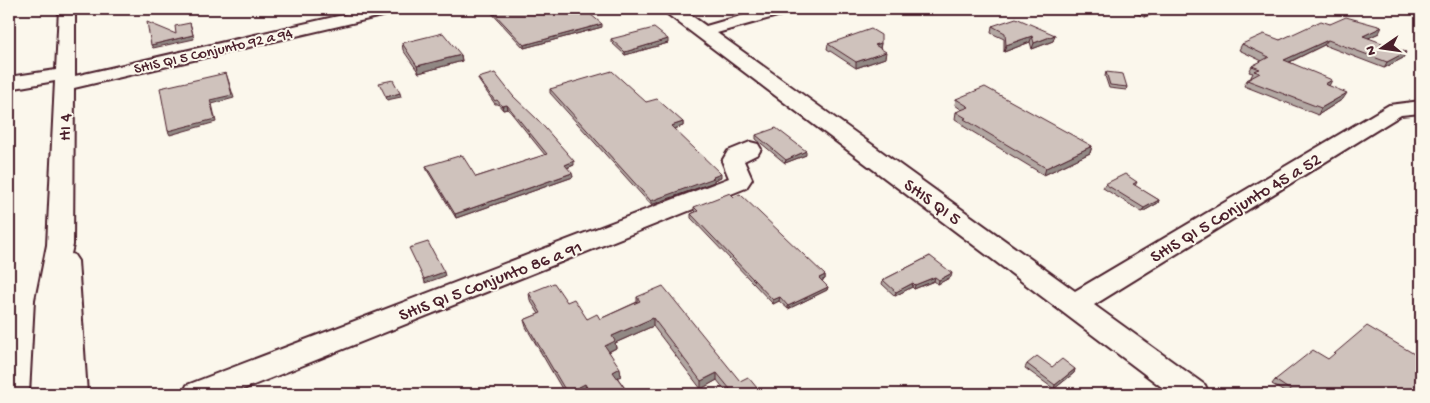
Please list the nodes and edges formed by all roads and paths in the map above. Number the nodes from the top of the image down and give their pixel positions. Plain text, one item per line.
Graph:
1 (67, 9) edge
2 (390, 9) edge
3 (672, 9) edge
4 (782, 9) edge
5 (703, 32) junction
6 (65, 71) junction
7 (13, 83) edge
8 (1421, 107) edge
9 (750, 149) dead end
10 (60, 244) junction
11 (1074, 305) junction
12 (46, 394) edge
13 (72, 394) edge
14 (198, 394) edge
15 (1194, 394) edge

1 - 6 street, HI 4
2 - 6 street, SHIS QI 5 Conjunto 92 a 94
3 - 5 street, SHIS QI 5
4 - 5 street
5 - 11 street, SHIS QI 5
6 - 7 street, SHIS QI 5 Conjunto 92 a 94
6 - 10 street, HI 4
8 - 11 street, SHIS QI 5 Conjunto 45 a 52
9 - 14 street, SHIS QI 5 Conjunto 86 a 91
10 - 12 street, HI 4
10 - 13 street, HI 4
11 - 15 street, SHIS QI 5

